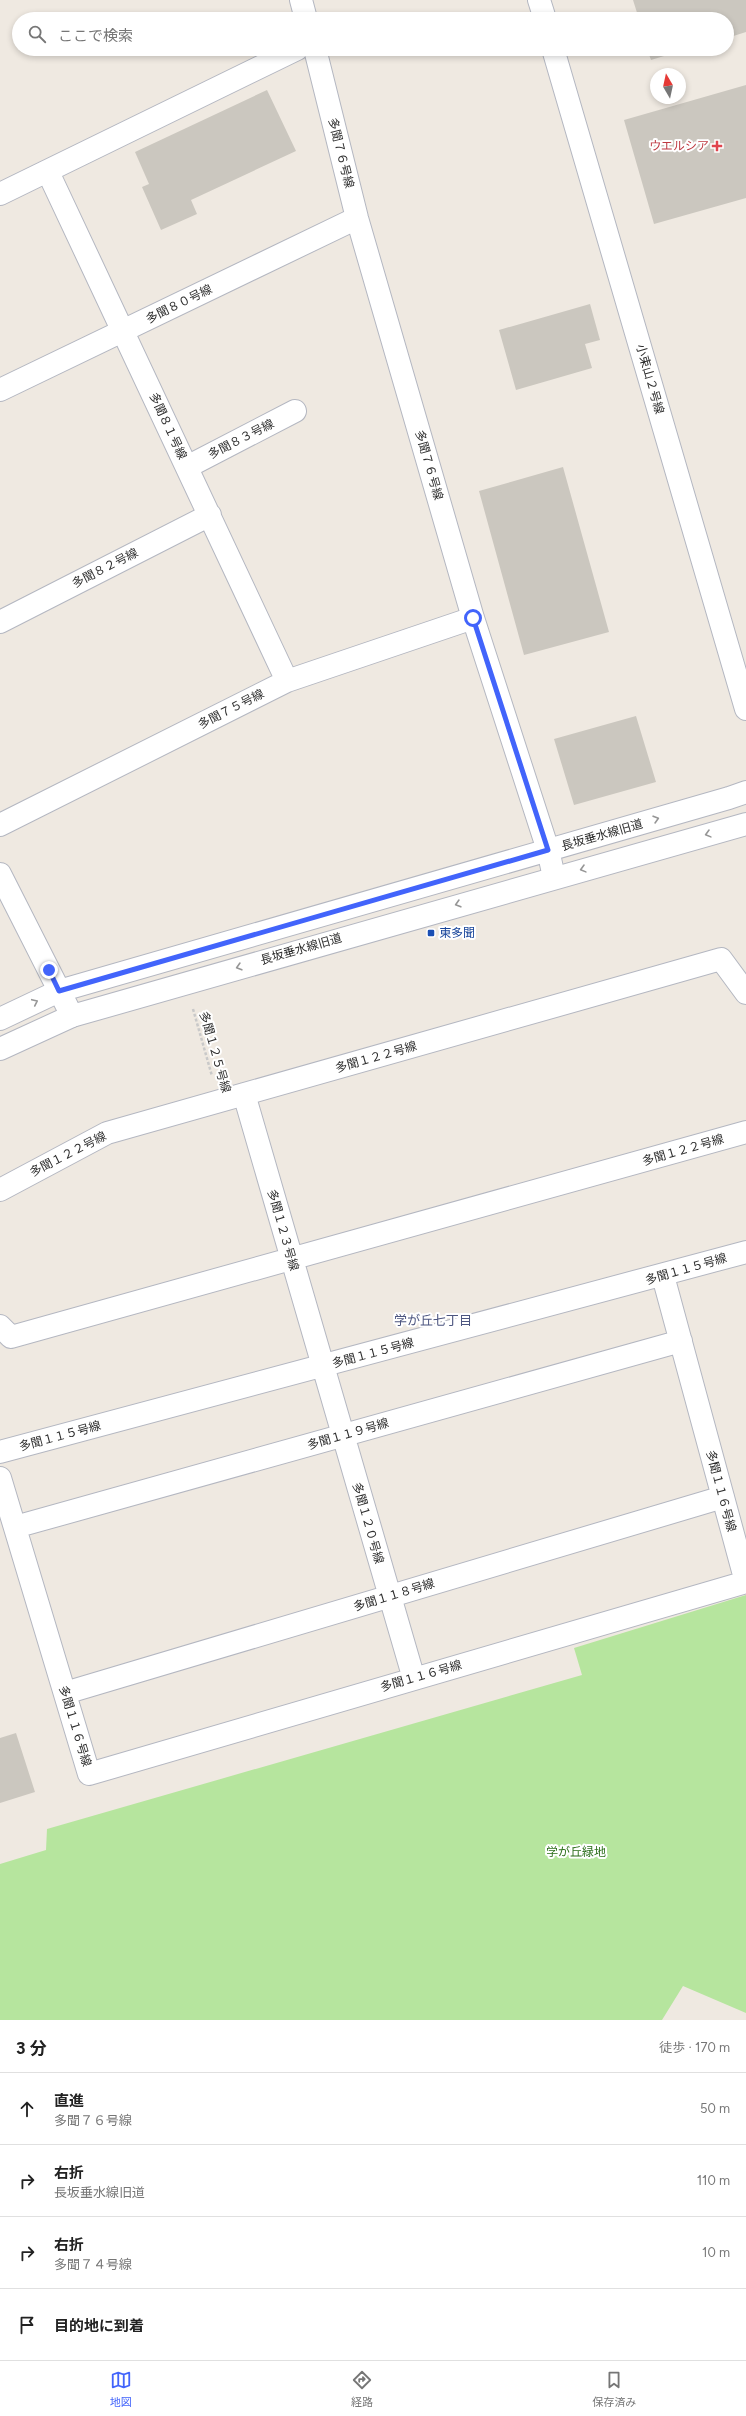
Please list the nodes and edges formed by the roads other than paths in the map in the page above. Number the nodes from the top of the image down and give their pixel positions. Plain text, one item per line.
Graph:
1 (300, 0) edge
2 (539, 0) edge
3 (304, 12) edge
4 (543, 12) edge
5 (283, 56) edge
6 (317, 56) edge
7 (555, 56) edge
8 (48, 172) junction
9 (0, 194) edge
10 (357, 218) junction
11 (123, 331) junction
12 (0, 390) edge
13 (295, 411) dead end
14 (187, 467) junction
15 (210, 515) junction
16 (473, 618) junction
17 (0, 622) edge
18 (288, 681) junction
19 (746, 709) edge
20 (746, 792) edge
21 (746, 824) edge
22 (0, 825) edge
23 (548, 850) junction
24 (0, 874) edge
25 (554, 877) junction
26 (59, 991) junction
27 (746, 993) edge
28 (72, 1016) junction
29 (0, 1019) edge
30 (0, 1049) edge
31 (244, 1094) junction
32 (746, 1132) edge
33 (0, 1190) edge
34 (746, 1252) edge
35 (291, 1259) junction
36 (663, 1276) junction
37 (0, 1326) edge
38 (680, 1341) junction
39 (322, 1366) junction
40 (342, 1436) junction
41 (0, 1452) edge
42 (0, 1478) edge
43 (723, 1497) junction
44 (15, 1527) junction
45 (390, 1596) junction
46 (414, 1679) junction
47 (65, 1693) junction

1 - 3 street
2 - 4 street
5 - 8 street
6 - 10 street, 多聞７６号線
7 - 19 street, 小束山２号線
8 - 9 street
8 - 11 street, 多聞８１号線
10 - 11 street, 多聞８０号線
10 - 16 street, 多聞７６号線
11 - 12 street, 多聞８０号線
11 - 14 street, 多聞８１号線
13 - 14 street, 多聞８３号線
14 - 15 street, 多聞８１号線
15 - 17 street, 多聞８２号線
15 - 18 street, 多聞８１号線
16 - 18 street, 多聞７５号線
16 - 23 street, 多聞７６号線
18 - 22 street, 多聞７５号線
23 -> 20 street, 長坂垂水線旧道
21 -> 25 street, 長坂垂水線旧道
23 - 25 street, 多聞７６号線
23 - 26 street, 長坂垂水線旧道
24 - 26 street
25 -> 28 street, 長坂垂水線旧道
26 - 28 street
29 -> 26 street, 長坂垂水線旧道
27 - 31 street, 多聞１２２号線
28 - 30 street, 長坂垂水線旧道
31 - 33 street, 多聞１２２号線
31 - 35 street, 多聞１２３号線
32 - 35 street, 多聞１２２号線
34 - 36 street, 多聞１１５号線
35 - 37 street, 多聞１２２号線
35 - 39 street, 多聞１２３号線
36 - 38 street, 多聞１１６号線
36 - 39 street, 多聞１１５号線
38 - 40 street, 多聞１１９号線
38 - 43 street, 多聞１１６号線
39 - 40 street, 多聞１２０号線
39 - 41 street, 多聞１１５号線
40 - 44 street, 多聞１１９号線
40 - 45 street, 多聞１２０号線
42 - 44 street, 多聞１１６号線
43 - 45 street, 多聞１１８号線
43 - 46 street, 多聞１１６号線
44 - 47 street, 多聞１１６号線
45 - 46 street, 多聞１２０号線
45 - 47 street, 多聞１１８号線
46 - 47 street, 多聞１１６号線

